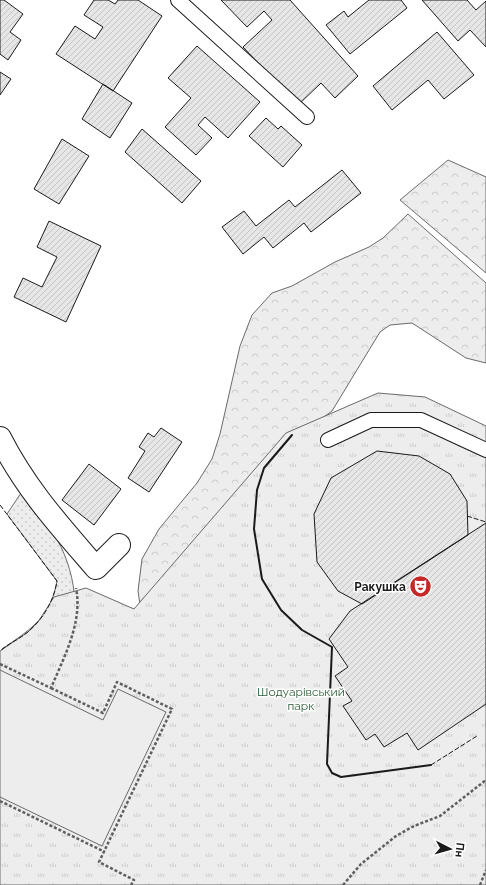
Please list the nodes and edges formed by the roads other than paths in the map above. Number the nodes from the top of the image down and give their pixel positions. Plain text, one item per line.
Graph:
1 (178, 0) edge
2 (307, 117) dead end
3 (0, 438) edge
4 (328, 440) dead end
5 (486, 450) edge
6 (119, 545) dead end

1 - 2 lane
3 - 6 street
4 - 5 lane

